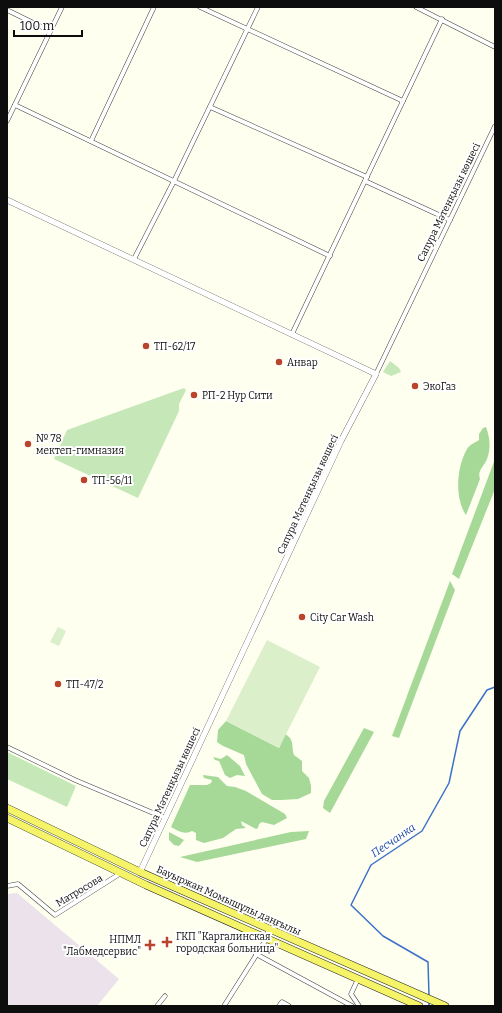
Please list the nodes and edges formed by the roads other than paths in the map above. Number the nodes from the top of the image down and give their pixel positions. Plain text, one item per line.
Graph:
1 (62, 7) edge
2 (154, 7) edge
3 (200, 7) edge
4 (258, 7) edge
5 (416, 7) edge
6 (7, 10) edge
7 (442, 19) junction
8 (248, 29) junction
9 (50, 31) junction
10 (495, 47) edge
11 (403, 101) junction
12 (15, 104) junction
13 (210, 107) junction
14 (7, 121) edge
15 (495, 126) edge
16 (91, 141) junction
17 (366, 179) junction
18 (174, 181) junction
19 (7, 200) edge
20 (450, 220) junction
21 (330, 256) junction
22 (134, 259) junction
23 (292, 334) junction
24 (376, 374) junction
25 (7, 747) edge
26 (7, 808) edge
27 (7, 818) edge
28 (165, 818) junction
29 (78, 842) junction
30 (73, 851) junction
31 (140, 872) junction
32 (121, 873) junction
33 (136, 880) junction
34 (7, 886) edge
35 (268, 929) junction
36 (267, 938) junction
37 (256, 954) junction
38 (358, 978) junction
39 (165, 996) dead end
40 (158, 1006) edge
41 (224, 1006) edge
42 (279, 1006) edge
43 (289, 1006) edge
44 (352, 1006) edge
45 (359, 1006) edge
46 (419, 1006) edge
47 (445, 1006) edge

1 - 9 street
2 - 16 street
3 - 8 street
4 - 8 street
5 - 7 street
6 - 9 street
7 - 10 street
7 - 11 street
8 - 11 street
8 - 13 street
9 - 12 street
11 - 17 street
12 - 14 street
12 - 16 street
13 - 17 street
13 - 18 street
15 - 20 street, Сапура Мәтенқызы көшесі
16 - 18 street
17 - 20 street
17 - 21 street
18 - 21 street
18 - 22 street
19 - 22 street
20 - 24 street, Сапура Мәтенқызы көшесі
21 - 23 street
22 - 23 street
23 - 24 street
24 - 28 street, Сапура Мәтенқызы көшесі
25 - 28 street
26 - 29 main road, Бауыржан Момышұлы даңғылы
27 - 30 main road, Бауыржан Момышұлы даңғылы
28 - 31 street, Сапура Мәтенқызы көшесі
29 - 30 main road
29 - 31 main road, Бауыржан Момышұлы даңғылы
30 - 32 main road, Бауыржан Момышұлы даңғылы
31 - 33 main road
31 - 35 main road, Бауыржан Момышұлы даңғылы
32 - 33 main road, Бауыржан Момышұлы даңғылы
32 - 34 street, Матросова
33 - 36 main road, Бауыржан Момышұлы даңғылы
35 - 36 street
35 - 47 main road, Бауыржан Момышұлы даңғылы
36 - 37 street
36 - 38 main road, Бауыржан Момышұлы даңғылы
37 - 41 street
37 - 44 street
38 - 45 street
38 - 46 main road, Бауыржан Момышұлы даңғылы
39 - 40 street
42 - 43 street

